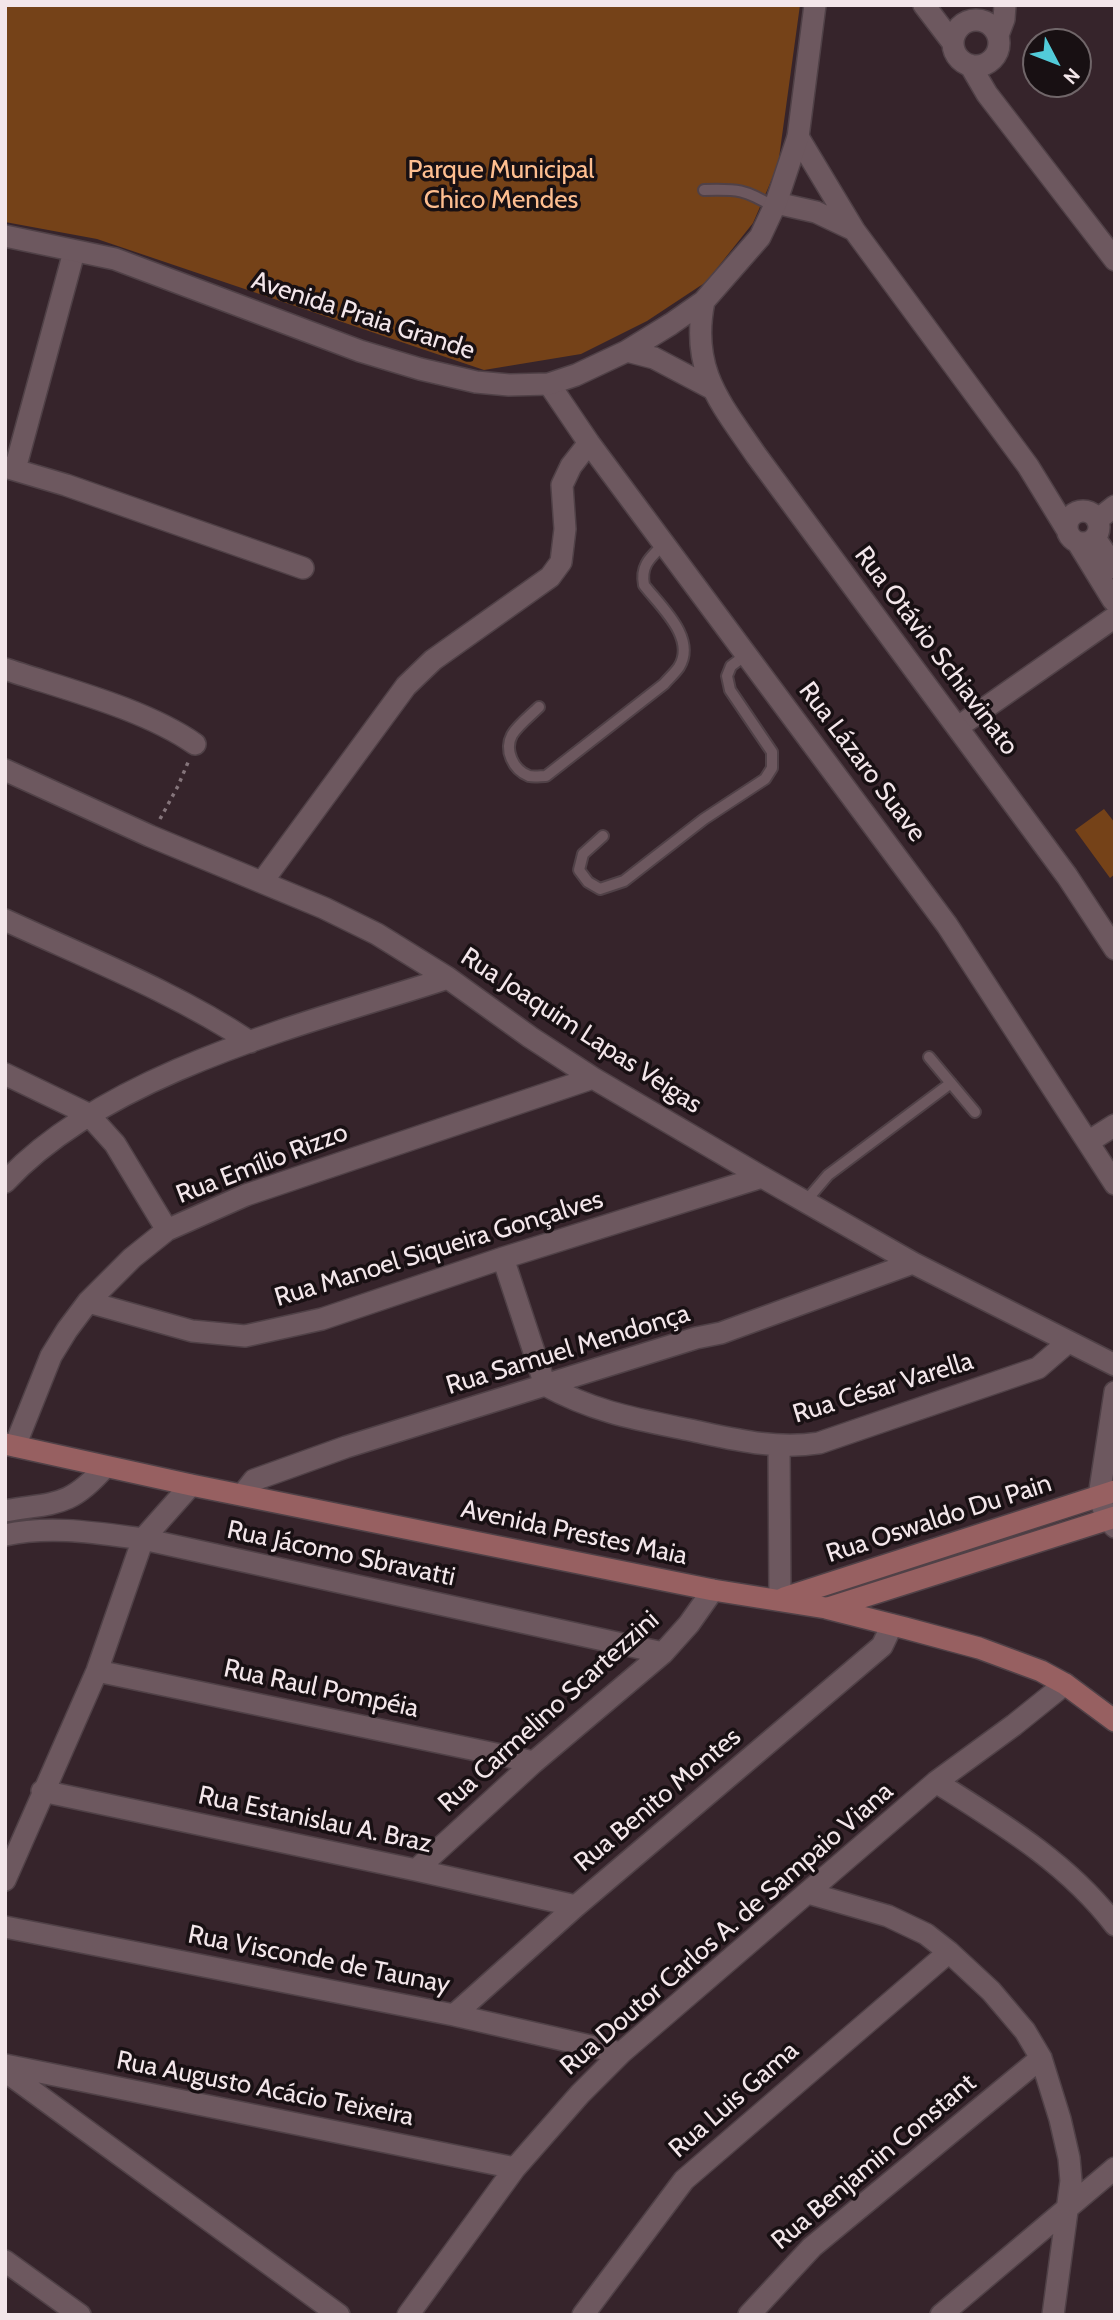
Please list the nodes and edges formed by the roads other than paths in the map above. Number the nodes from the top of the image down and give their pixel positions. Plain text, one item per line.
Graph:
1 (815, 5) edge
2 (924, 5) edge
3 (941, 5) edge
4 (1005, 5) edge
5 (977, 15) edge
6 (998, 35) junction
7 (953, 43) junction
8 (993, 59) junction
9 (970, 65) junction
10 (999, 107) junction
11 (798, 137) junction
12 (704, 190) dead end
13 (775, 205) junction
14 (854, 230) junction
15 (5, 236) edge
16 (74, 252) junction
17 (1115, 260) edge
18 (704, 301) junction
19 (626, 351) junction
20 (548, 384) junction
21 (711, 388) junction
22 (589, 443) junction
23 (10, 468) edge
24 (1115, 506) edge
25 (1083, 528) junction
26 (664, 544) junction
27 (303, 568) dead end
28 (1115, 568) edge
29 (1114, 608) edge
30 (747, 654) junction
31 (5, 669) edge
32 (539, 707) dead end
33 (958, 727) junction
34 (195, 744) road end
35 (5, 771) edge
36 (603, 836) dead end
37 (262, 882) junction
38 (5, 920) edge
39 (1115, 949) edge
40 (448, 978) junction
41 (250, 1042) junction
42 (929, 1057) dead end
43 (5, 1074) edge
44 (593, 1078) junction
45 (951, 1083) junction
46 (975, 1112) dead end
47 (88, 1114) junction
48 (1115, 1125) edge
49 (1088, 1142) junction
50 (762, 1177) junction
51 (5, 1182) edge
52 (1115, 1184) edge
53 (805, 1202) junction
54 (167, 1230) junction
55 (503, 1258) junction
56 (913, 1264) junction
57 (88, 1302) junction
58 (1067, 1343) junction
59 (1108, 1362) edge
60 (545, 1385) junction
61 (1115, 1386) edge
62 (1115, 1392) edge
63 (1113, 1424) edge
64 (10, 1445) edge
65 (779, 1446) junction
66 (105, 1467) junction
67 (191, 1485) junction
68 (243, 1494) junction
69 (1107, 1494) edge
70 (6, 1511) edge
71 (1112, 1521) edge
72 (5, 1535) edge
73 (143, 1539) junction
74 (713, 1590) junction
75 (780, 1600) junction
76 (826, 1608) junction
77 (892, 1625) junction
78 (663, 1653) junction
79 (97, 1671) junction
80 (1065, 1684) junction
81 (1115, 1721) edge
82 (534, 1762) junction
83 (936, 1782) junction
84 (43, 1791) junction
85 (416, 1870) junction
86 (5, 1880) edge
87 (808, 1893) junction
88 (576, 1906) junction
89 (1115, 1925) edge
90 (5, 1927) edge
91 (949, 1952) junction
92 (454, 2015) junction
93 (621, 2053) junction
94 (1041, 2058) junction
95 (5, 2065) edge
96 (5, 2071) edge
97 (514, 2168) junction
98 (1115, 2168) edge
99 (1069, 2205) junction
100 (5, 2261) edge
101 (80, 2315) edge
102 (339, 2315) edge
103 (408, 2315) edge
104 (583, 2315) edge
105 (749, 2315) edge
106 (941, 2315) edge
107 (1053, 2315) edge

1 - 11 street, Avenida Praia Grande
2 - 7 street
3 - 5 street
4 - 6 street
5 - 6 street
5 - 7 street
6 - 8 street
7 - 9 street
8 - 9 street
8 - 10 street
9 - 10 street
10 - 17 street
11 - 13 street, Avenida Praia Grande
11 - 14 street
12 - 13 lane
13 - 14 street
13 - 18 street, Avenida Praia Grande
14 - 25 street
15 - 16 street, Avenida Praia Grande
16 - 20 street, Avenida Praia Grande
16 - 23 street
18 - 19 street, Avenida Praia Grande
18 - 21 street, Rua Otávio Schiavinato
19 - 20 street, Avenida Praia Grande
19 - 21 street, Rua Otávio Schiavinato
20 - 22 street, Rua Lázaro Suave
21 - 33 street, Rua Otávio Schiavinato
22 - 26 street, Rua Lázaro Suave
22 - 37 street
23 - 27 street
24 - 25 street
25 - 28 street
25 - 29 street
26 - 30 street, Rua Lázaro Suave
26 - 32 lane
29 - 33 street
30 - 36 lane
30 - 49 street, Rua Lázaro Suave
31 - 34 street
33 - 39 street, Rua Otávio Schiavinato
35 - 37 street, Rua Joaquim Lapas Veigas
37 - 40 street, Rua Joaquim Lapas Veigas
38 - 41 street
40 - 41 street
40 - 44 street, Rua Joaquim Lapas Veigas
41 - 47 street
42 - 45 lane
43 - 47 street
44 - 50 street, Rua Joaquim Lapas Veigas
44 - 54 street, Rua Emílio Rizzo
45 - 46 lane
45 - 53 lane
47 - 51 street
47 - 54 street
48 - 49 street
49 - 52 street, Rua Lázaro Suave
50 - 53 street, Rua Joaquim Lapas Veigas
50 - 55 street, Rua Manoel Siqueira Gonçalves
53 - 56 street, Rua Joaquim Lapas Veigas
54 - 57 street, Rua Emílio Rizzo
55 - 57 street, Rua Manoel Siqueira Gonçalves
55 - 60 street
56 - 58 street, Rua Joaquim Lapas Veigas
56 - 60 street, Rua Samuel Mendonça
57 - 64 street, Rua Emílio Rizzo
58 - 59 street, Rua Joaquim Lapas Veigas
58 - 65 street, Rua César Varella
59 - 61 street
60 - 65 street, Rua César Varella
60 - 68 street, Rua Samuel Mendonça
62 - 63 street
63 - 69 street
64 - 66 main road, Avenida Prestes Maia
65 - 75 street
66 - 67 main road, Avenida Prestes Maia
66 - 70 street
67 - 68 main road, Avenida Prestes Maia
67 - 73 street
68 - 74 main road, Avenida Prestes Maia
69 - 71 street
69 - 75 main road, Rua Oswaldo Du Pain
71 - 76 main road, Rua Oswaldo Du Pain
72 - 73 street, Rua Jácomo Sbravatti
73 - 78 street, Rua Jácomo Sbravatti
73 - 79 street
74 - 75 main road, Avenida Prestes Maia
74 - 78 street, Rua Carmelino Scartezzini
75 - 76 main road, Avenida Prestes Maia
76 - 77 main road, Avenida Prestes Maia
77 - 80 main road, Avenida Prestes Maia
77 - 88 street, Rua Benito Montes
78 - 82 street, Rua Carmelino Scartezzini
79 - 82 street, Rua Raul Pompéia
79 - 84 street
80 - 81 main road, Avenida Prestes Maia
80 - 83 street, Rua Doutor Carlos A. de Sampaio Viana
82 - 85 street, Rua Carmelino Scartezzini
83 - 87 street, Rua Doutor Carlos A. de Sampaio Viana
83 - 89 street
84 - 85 street, Rua Estanislau A. Braz
84 - 86 street
85 - 88 street, Rua Estanislau A. Braz
87 - 91 street
87 - 93 street, Rua Doutor Carlos A. de Sampaio Viana
88 - 92 street, Rua Benito Montes
90 - 92 street, Rua Visconde de Taunay
91 - 94 street
91 - 104 street, Rua Luis Gama
92 - 93 street, Rua Visconde de Taunay
93 - 97 street, Rua Doutor Carlos A. de Sampaio Viana
94 - 99 street
94 - 105 street, Rua Benjamin Constant
95 - 97 street, Rua Augusto Acácio Teixeira
96 - 102 street
97 - 103 street, Rua Doutor Carlos A. de Sampaio Viana
98 - 99 street
99 - 106 street
99 - 107 street
100 - 101 street

